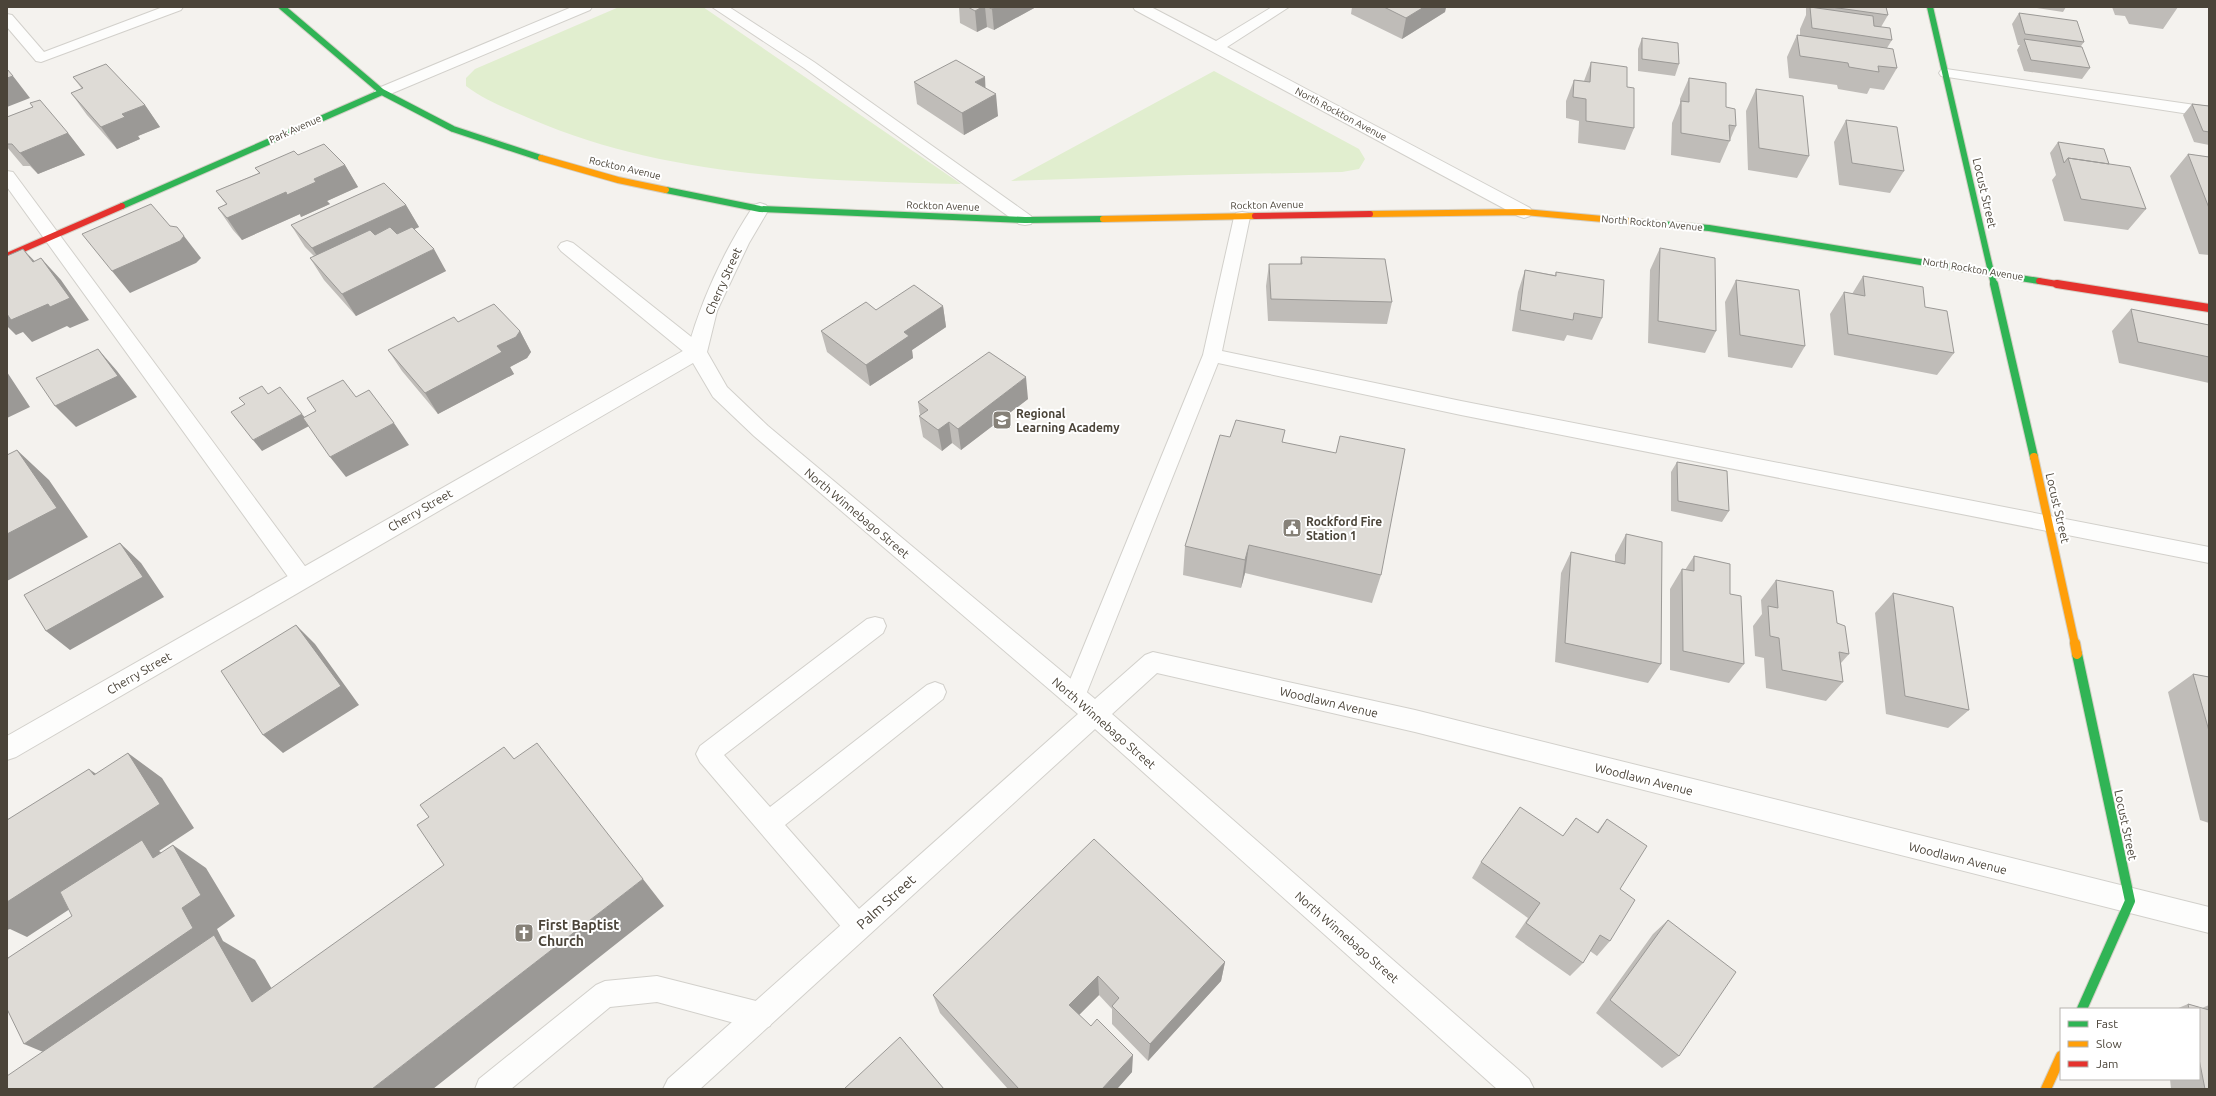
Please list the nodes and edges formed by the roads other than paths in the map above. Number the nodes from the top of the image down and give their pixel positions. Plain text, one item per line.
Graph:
1 (176, 7) edge
2 (282, 7) edge
3 (585, 7) edge
4 (719, 7) edge
5 (1140, 7) edge
6 (1282, 7) edge
7 (1930, 7) edge
8 (7, 18) edge
9 (1217, 46) junction
10 (1946, 73) junction
11 (382, 92) junction
12 (2209, 112) edge
13 (7, 176) edge
14 (760, 209) junction
15 (1524, 212) junction
16 (1242, 217) junction
17 (1025, 220) junction
18 (50, 237) junction
19 (567, 247) dead end
20 (7, 256) edge
21 (1992, 272) junction
22 (2209, 308) edge
23 (697, 352) junction
24 (1212, 355) junction
25 (2049, 523) junction
26 (2209, 555) edge
27 (302, 578) junction
28 (876, 626) dead end
29 (935, 692) dead end
30 (1074, 697) junction
31 (1094, 714) junction
32 (7, 749) edge
33 (769, 824) junction
34 (2130, 901) junction
35 (2209, 920) edge
36 (858, 927) junction
37 (2082, 1008) edge
38 (760, 1016) junction
39 (2060, 1058) edge
40 (679, 1088) edge
41 (489, 1089) edge
42 (1519, 1089) edge
43 (2046, 1089) edge

1 - 8 lane
2 - 11 main road
3 - 11 street, Park Avenue
4 - 17 lane
5 - 9 street, North Rockton Avenue
6 - 9 street
7 - 10 main road, Locust Street
9 - 15 street, North Rockton Avenue
10 - 12 lane
10 - 21 main road, Locust Street
11 - 14 main road, Rockton Avenue
11 - 18 main road, Park Avenue
13 - 18 lane
14 - 17 main road, Rockton Avenue
14 - 23 street, Cherry Street
15 - 16 main road, Rockton Avenue
15 - 21 main road, North Rockton Avenue
16 - 17 main road, Rockton Avenue
16 - 24 lane
18 - 20 main road, Park Avenue
18 - 27 lane
19 - 23 lane
21 - 22 main road, North Rockton Avenue
21 - 25 main road, Locust Street
23 - 27 street, Cherry Street
23 - 30 street, North Winnebago Street
24 - 25 lane
24 - 30 lane
25 - 26 lane
25 - 34 main road, Locust Street
27 - 32 street, Cherry Street
28 - 33 lane
29 - 33 lane
30 - 31 street, North Winnebago Street
31 - 34 street, Woodlawn Avenue
31 - 36 street, Palm Street
31 - 42 street, North Winnebago Street
33 - 36 lane
34 - 35 street, Woodlawn Avenue
34 - 37 main road
36 - 38 street, Palm Street
38 - 40 street, Palm Street
38 - 41 lane
39 - 43 main road

